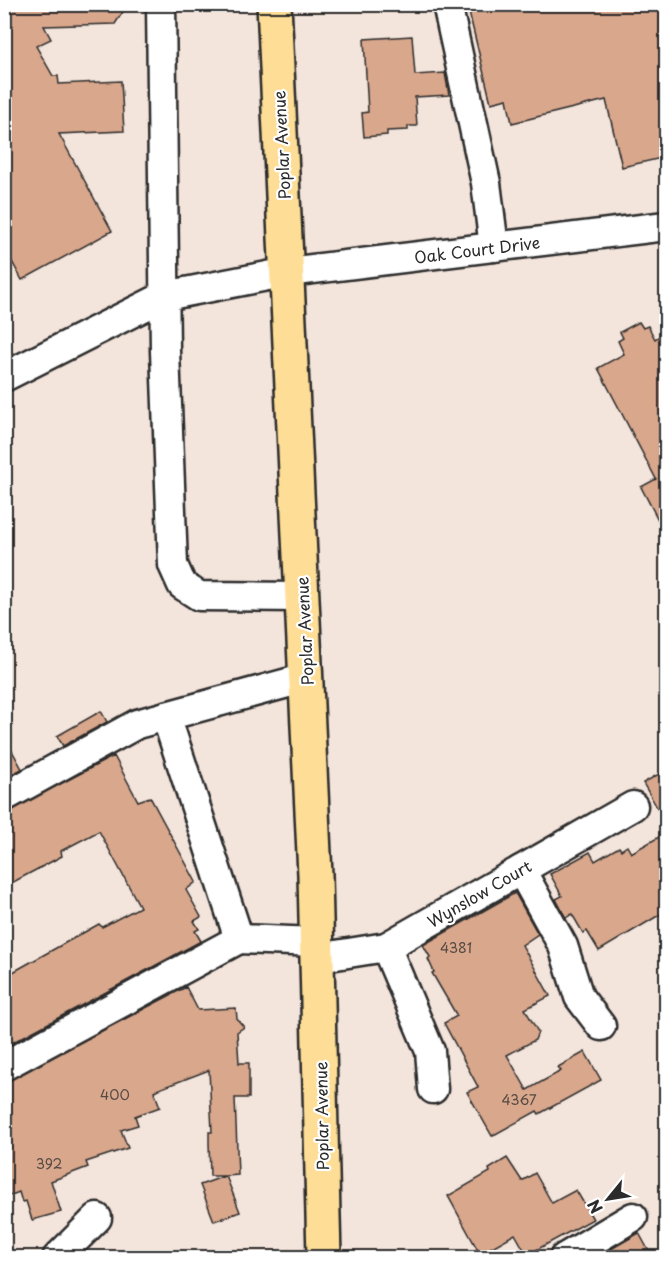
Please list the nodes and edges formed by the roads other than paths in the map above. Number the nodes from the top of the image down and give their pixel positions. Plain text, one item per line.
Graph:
1 (161, 4) edge
2 (274, 4) edge
3 (447, 4) edge
4 (666, 226) edge
5 (494, 247) junction
6 (288, 272) junction
7 (165, 296) junction
8 (4, 377) edge
9 (302, 597) junction
10 (306, 678) junction
11 (166, 716) junction
12 (4, 797) edge
13 (633, 806) dead end
14 (521, 870) junction
15 (239, 939) junction
16 (386, 946) junction
17 (317, 950) junction
18 (601, 1026) dead end
19 (4, 1065) edge
20 (433, 1089) dead end
21 (633, 1217) dead end
22 (97, 1218) dead end
23 (57, 1257) edge
24 (324, 1257) edge
25 (564, 1257) edge

1 - 7 street
2 - 6 main road, Poplar Avenue
3 - 5 street
4 - 5 street, Oak Court Drive
5 - 6 street, Oak Court Drive
6 - 7 street, Oak Court Drive
6 - 9 main road, Poplar Avenue
7 - 8 street, Oak Court Drive
7 - 9 street
9 - 10 main road, Poplar Avenue
10 - 11 street
10 - 17 main road, Poplar Avenue
11 - 12 street
11 - 15 street
13 - 14 street, Wynslow Court
14 - 16 street, Wynslow Court
14 - 18 street
15 - 17 street, Wynslow Court
15 - 19 street
16 - 17 street, Wynslow Court
16 - 20 street
17 - 24 main road, Poplar Avenue
21 - 25 street
22 - 23 street

